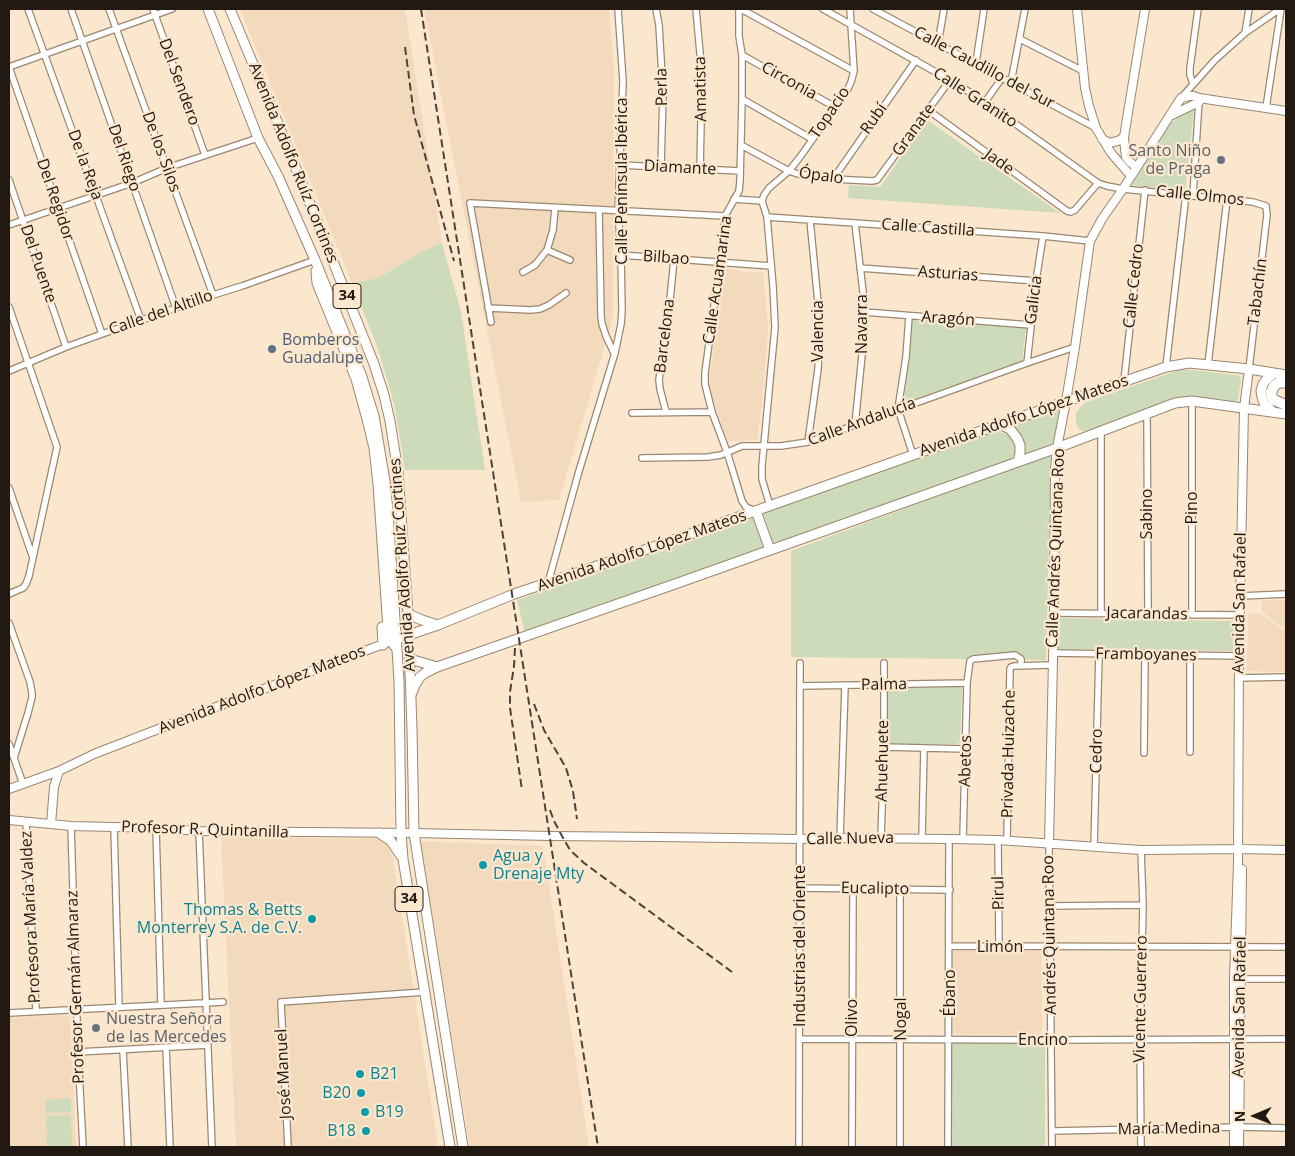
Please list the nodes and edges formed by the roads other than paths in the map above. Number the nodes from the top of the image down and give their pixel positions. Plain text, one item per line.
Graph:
1 (28, 9) edge
2 (71, 9) edge
3 (110, 9) edge
4 (153, 9) edge
5 (172, 9) edge
6 (208, 9) edge
7 (230, 9) edge
8 (618, 9) edge
9 (656, 9) edge
10 (696, 9) edge
11 (740, 9) edge
12 (823, 9) edge
13 (850, 9) edge
14 (872, 9) edge
15 (944, 9) edge
16 (984, 9) edge
17 (1024, 9) edge
18 (1077, 9) edge
19 (1144, 9) edge
20 (1198, 9) edge
21 (1249, 9) edge
22 (1280, 9) edge
23 (156, 16) junction
24 (852, 25) junction
25 (117, 28) junction
26 (1245, 33) junction
27 (1020, 39) junction
28 (83, 40) junction
29 (938, 44) junction
30 (44, 54) junction
31 (742, 55) junction
32 (916, 60) junction
33 (976, 63) junction
34 (9, 67) edge
35 (854, 71) junction
36 (1083, 71) junction
37 (1002, 78) junction
38 (950, 80) junction
39 (1011, 82) junction
40 (1193, 84) junction
41 (1181, 98) junction
42 (742, 100) junction
43 (1199, 100) junction
44 (985, 102) junction
45 (835, 107) junction
46 (1266, 108) junction
47 (928, 110) junction
48 (1286, 110) edge
49 (1168, 117) junction
50 (1096, 128) junction
51 (1124, 137) junction
52 (258, 138) junction
53 (812, 139) junction
54 (1102, 139) junction
55 (741, 145) junction
56 (205, 155) junction
57 (620, 164) junction
58 (660, 166) junction
59 (1136, 167) junction
60 (167, 168) junction
61 (700, 169) junction
62 (740, 171) junction
63 (789, 171) junction
64 (1131, 176) junction
65 (833, 179) junction
66 (9, 180) edge
67 (877, 180) joint
68 (132, 183) junction
69 (1098, 183) junction
70 (1123, 189) junction
71 (1145, 190) junction
72 (96, 195) junction
73 (1189, 195) junction
74 (734, 199) junction
75 (1227, 199) junction
76 (762, 200) junction
77 (58, 208) junction
78 (555, 208) junction
79 (599, 210) junction
80 (618, 210) junction
81 (1267, 215) joint
82 (725, 216) junction
83 (767, 217) junction
84 (23, 220) junction
85 (810, 220) junction
86 (855, 223) junction
87 (9, 225) edge
88 (1043, 236) junction
89 (1090, 241) junction
90 (547, 250) junction
91 (622, 255) junction
92 (674, 258) junction
93 (570, 260) dead end
94 (316, 262) junction
95 (720, 262) junction
96 (771, 266) junction
97 (860, 268) junction
98 (523, 272) dead end
99 (1036, 281) junction
100 (566, 293) dead end
101 (212, 294) junction
102 (9, 306) edge
103 (176, 308) junction
104 (488, 308) junction
105 (864, 312) junction
106 (909, 316) junction
107 (141, 320) junction
108 (491, 322) dead end
109 (1031, 324) junction
110 (102, 334) junction
111 (66, 347) junction
112 (1075, 348) junction
113 (615, 353) junction
114 (28, 362) junction
115 (1027, 363) junction
116 (1208, 365) junction
117 (1166, 367) junction
118 (1249, 369) junction
119 (9, 371) edge
120 (1274, 373) junction
121 (1286, 375) edge
122 (1124, 381) junction
123 (1286, 382) edge
124 (1066, 401) junction
125 (1192, 401) junction
126 (1286, 405) edge
127 (1244, 408) junction
128 (898, 410) junction
129 (666, 412) junction
130 (712, 412) junction
131 (1273, 412) junction
132 (632, 413) dead end
133 (1147, 414) junction
134 (1286, 414) edge
135 (1001, 424) junction
136 (855, 425) junction
137 (1101, 431) junction
138 (808, 442) junction
139 (763, 446) junction
140 (1057, 448) junction
141 (727, 452) junction
142 (913, 455) junction
143 (642, 458) dead end
144 (1018, 462) junction
145 (9, 488) edge
146 (770, 506) junction
147 (756, 511) junction
148 (770, 550) junction
149 (33, 557) junction
150 (548, 583) junction
151 (9, 594) edge
152 (1286, 594) edge
153 (1241, 596) junction
154 (1054, 613) junction
155 (1100, 613) junction
156 (408, 614) junction
157 (1148, 614) junction
158 (1192, 614) junction
159 (1240, 615) junction
160 (9, 623) edge
161 (438, 626) junction
162 (409, 634) junction
163 (392, 643) junction
164 (1053, 653) junction
165 (1099, 654) junction
166 (1145, 656) junction
167 (1190, 656) junction
168 (1239, 656) junction
169 (410, 659) junction
170 (800, 663) dead end
171 (884, 663) dead end
172 (1021, 666) junction
173 (1052, 666) junction
174 (437, 667) junction
175 (1286, 677) edge
176 (1239, 678) junction
177 (967, 683) junction
178 (884, 685) junction
179 (801, 686) junction
180 (845, 686) junction
181 (411, 695) junction
182 (9, 744) edge
183 (884, 747) junction
184 (924, 748) junction
185 (966, 749) junction
186 (1190, 752) dead end
187 (1144, 753) dead end
188 (14, 758) junction
189 (59, 771) junction
190 (23, 784) junction
191 (9, 790) edge
192 (9, 820) edge
193 (26, 822) junction
194 (51, 824) junction
195 (70, 826) junction
196 (114, 827) junction
197 (156, 828) junction
198 (199, 831) junction
199 (379, 833) junction
200 (401, 833) junction
201 (414, 833) junction
202 (840, 838) junction
203 (881, 838) junction
204 (922, 838) junction
205 (950, 838) junction
206 (800, 839) junction
207 (963, 839) junction
208 (998, 840) junction
209 (1007, 841) junction
210 (1049, 844) junction
211 (1094, 847) junction
212 (1240, 849) junction
213 (1142, 850) junction
214 (1286, 850) edge
215 (403, 860) junction
216 (800, 888) junction
217 (853, 890) junction
218 (900, 890) junction
219 (950, 890) junction
220 (1143, 905) junction
221 (1049, 906) junction
222 (950, 946) junction
223 (1142, 946) junction
224 (1000, 947) junction
225 (1050, 947) junction
226 (1238, 948) junction
227 (1286, 948) edge
228 (1237, 979) junction
229 (1286, 979) edge
230 (424, 992) junction
231 (223, 1002) dead end
232 (206, 1003) junction
233 (161, 1004) junction
234 (119, 1006) junction
235 (77, 1009) junction
236 (36, 1011) junction
237 (9, 1013) edge
238 (800, 1039) junction
239 (1237, 1039) junction
240 (1286, 1039) edge
241 (852, 1040) junction
242 (901, 1040) junction
243 (950, 1040) junction
244 (1051, 1040) junction
245 (1140, 1040) junction
246 (208, 1045) junction
247 (166, 1048) junction
248 (123, 1050) junction
249 (78, 1052) junction
250 (1236, 1127) junction
251 (1286, 1128) edge
252 (1141, 1130) junction
253 (1052, 1131) junction
254 (82, 1147) edge
255 (128, 1147) edge
256 (170, 1147) edge
257 (212, 1147) edge
258 (288, 1147) edge
259 (450, 1147) edge
260 (463, 1147) edge
261 (799, 1147) edge
262 (852, 1147) edge
263 (900, 1147) edge
264 (948, 1147) edge
265 (1052, 1147) edge
266 (1141, 1147) edge
267 (1234, 1147) edge
268 (1239, 1147) edge

1 - 30 street, De la Reja
2 - 28 street, Del Riego
3 - 25 street, De los Silos
4 - 23 street, Del Sendero
5 - 23 street
6 - 52 main road, Avenida Adolfo Ruíz Cortines / 34
7 - 156 main road, Avenida Adolfo Ruíz Cortines / 34
8 - 57 street, Calle Península Ibérica
9 - 58 street, Perla
10 - 61 street, Amatista
11 - 31 street, Calle Acuamarina
11 - 35 street
12 - 24 street, Calle Granito
13 - 24 street, Topacio
14 - 29 street, Calle Caudillo del Sur
15 - 29 street
16 - 33 street
17 - 27 street
18 - 36 street
19 - 51 street
20 - 40 street
21 - 26 street
22 - 26 street
22 - 46 street
23 - 25 street
23 - 56 street, Del Sendero
24 - 32 street, Calle Granito
24 - 35 street, Topacio
25 - 28 street
25 - 60 street, De los Silos
26 - 40 street
27 - 36 street
27 - 39 street
28 - 30 street
28 - 68 street, Del Riego
29 - 33 street, Calle Caudillo del Sur
30 - 34 street
30 - 72 street, De la Reja
31 - 42 street, Calle Acuamarina
31 - 45 street, Circonia
32 - 38 street, Calle Granito
32 - 65 street, Rubí
33 - 37 street, Calle Caudillo del Sur
34 - 77 street, Del Regidor
35 - 45 street, Topacio
36 - 50 street
37 - 39 street, Calle Caudillo del Sur
37 - 44 street
38 - 44 street, Calle Granito
38 - 47 street, Granate
39 - 50 street, Calle Caudillo del Sur
40 - 41 street
41 - 43 street
41 - 49 street, Calle Andrés Quintana Roo
42 - 53 street
42 - 55 street, Calle Acuamarina
43 - 46 street
43 - 49 street
43 - 73 street
44 - 69 street, Calle Granito
45 - 53 street, Topacio
46 - 48 street
47 - 67 street, Granate
47 - 69 street, Jade
49 - 59 street, Calle Andrés Quintana Roo
50 - 54 street
51 - 54 street
51 - 59 street
52 - 56 street
52 - 94 main road, Avenida Adolfo Ruíz Cortines / 34
53 - 63 street, Topacio
54 - 64 street
55 - 62 street, Calle Acuamarina
55 - 63 street, Ópalo
56 - 60 street
57 - 58 street, Diamante
57 - 80 street, Calle Península Ibérica
58 - 61 street, Diamante
59 - 64 street, Calle Andrés Quintana Roo
60 - 68 street
60 - 101 street, De los Silos
61 - 62 street, Diamante
62 - 74 street, Calle Acuamarina
63 - 65 street, Ópalo
63 - 76 street, Topacio
64 - 70 street, Calle Andrés Quintana Roo
65 - 67 street, Ópalo
66 - 84 street, Del Puente
68 - 72 street
68 - 103 street, Del Riego
69 - 70 street, Calle Granito
70 - 71 street, Calle Olmos
70 - 89 street, Calle Andrés Quintana Roo
71 - 73 street, Calle Olmos
71 - 122 street, Calle Cedro
72 - 77 street
72 - 107 street, De la Reja
73 - 75 street, Calle Olmos
73 - 117 street
74 - 76 street
74 - 82 street, Calle Acuamarina
75 - 81 street, Calle Olmos
75 - 116 street
76 - 83 street
77 - 84 street
77 - 110 street, Del Regidor
78 - 79 street
78 - 90 street
78 - 104 street
79 - 80 street
79 - 113 street, Calle Península Ibérica
80 - 82 street
80 - 91 street, Calle Península Ibérica
81 - 118 street, Tabachín
82 - 95 street, Calle Acuamarina
83 - 85 street, Calle Castilla
83 - 96 street
84 - 87 street
84 - 111 street, Del Puente
85 - 86 street, Calle Castilla
85 - 138 street, Valencia
86 - 88 street, Calle Castilla
86 - 97 street, Navarra
88 - 89 street, Calle Castilla
88 - 99 street, Galicia
89 - 112 street, Calle Andrés Quintana Roo
90 - 93 street
90 - 98 street
91 - 92 street, Bilbao
91 - 113 street, Calle Península Ibérica
92 - 95 street, Bilbao
92 - 129 street, Barcelona
94 - 101 street, Calle del Altillo
94 - 163 main road, Avenida Adolfo Ruíz Cortines / 34
94 - 163 main road, Avenida Adolfo Ruíz Cortines / 34
95 - 96 street, Bilbao
95 - 130 street, Calle Acuamarina
96 - 139 street
97 - 99 street, Asturias
97 - 105 street, Navarra
99 - 109 street, Galicia
100 - 104 street
101 - 103 street, Calle del Altillo
102 - 114 street
103 - 107 street, Calle del Altillo
104 - 108 street
105 - 106 street, Aragón
105 - 136 street, Navarra
106 - 109 street, Aragón
106 - 128 street
107 - 110 street, Calle del Altillo
109 - 115 street, Galicia
110 - 111 street, Calle del Altillo
111 - 114 street, Calle del Altillo
112 - 115 street, Calle Andalucía
112 - 124 street, Calle Andrés Quintana Roo
113 - 150 street, Calle Península Ibérica
114 - 119 street, Calle del Altillo
114 - 149 street
115 - 128 street, Calle Andalucía
116 - 117 main road, Avenida Adolfo López Mateos
116 - 118 main road, Avenida Adolfo López Mateos
117 - 122 main road, Avenida Adolfo López Mateos
118 - 120 main road, Avenida Adolfo López Mateos
118 - 127 street, Avenida San Rafael
120 - 121 main road, Avenida Adolfo López Mateos
120 - 131 main road
122 - 124 main road, Avenida Adolfo López Mateos
123 - 126 highway
124 - 135 main road, Avenida Adolfo López Mateos
124 - 140 street, Calle Andrés Quintana Roo
125 - 127 main road
125 - 133 main road
125 - 158 street, Pino
127 - 131 main road
127 - 153 street, Avenida San Rafael
128 - 136 street, Calle Andalucía
128 - 142 street
129 - 130 street
129 - 132 street
130 - 141 street, Calle Acuamarina
131 - 134 main road
133 - 137 main road
133 - 157 street, Sabino
135 - 142 main road, Avenida Adolfo López Mateos
135 - 144 main road
136 - 138 street, Calle Andalucía
137 - 140 main road
137 - 155 street
138 - 139 street, Calle Andalucía
139 - 141 street, Calle Andalucía
139 - 146 street
140 - 144 main road
140 - 154 street, Calle Andrés Quintana Roo
141 - 143 street, Calle Andalucía
141 - 147 street, Calle Acuamarina
142 - 146 main road, Avenida Adolfo López Mateos
144 - 148 main road
145 - 149 street
146 - 147 main road, Avenida Adolfo López Mateos
147 - 148 main road
147 - 150 main road, Avenida Adolfo López Mateos
148 - 174 main road
149 - 151 street
150 - 161 main road, Avenida Adolfo López Mateos
152 - 153 street
153 - 159 street, Avenida San Rafael
154 - 155 street, Jacarandas
154 - 164 street, Calle Andrés Quintana Roo
155 - 157 street, Jacarandas
156 - 161 main road
156 - 162 main road, Avenida Adolfo Ruíz Cortines / 34
157 - 158 street, Jacarandas
158 - 159 street, Jacarandas
159 - 168 street, Avenida San Rafael
160 - 188 street
161 - 162 main road, Avenida Adolfo López Mateos
162 - 163 main road, Avenida Adolfo López Mateos
162 - 169 main road, Avenida Adolfo Ruíz Cortines / 34
163 - 169 main road
163 - 189 street, Avenida Adolfo López Mateos
163 - 200 main road, Avenida Adolfo Ruíz Cortines / 34
164 - 165 street, Framboyanes
164 - 173 street, Calle Andrés Quintana Roo
165 - 166 street, Framboyanes
165 - 211 street, Cedro
166 - 167 street, Framboyanes
166 - 187 street
167 - 168 street, Framboyanes
167 - 186 street
168 - 176 street, Avenida San Rafael
169 - 174 main road
169 - 181 main road, Avenida Adolfo Ruíz Cortines / 34
170 - 179 street, Industrias del Oriente
171 - 178 street, Ahuehuete
172 - 173 street
172 - 177 street, Abetos
172 - 209 street, Privada Huizache
173 - 210 street, Calle Andrés Quintana Roo
174 - 181 main road
175 - 176 street
176 - 212 street, Avenida San Rafael
177 - 178 street, Palma
177 - 185 street, Abetos
178 - 180 street, Palma
178 - 183 street, Ahuehuete
179 - 180 street, Palma
179 - 206 street, Industrias del Oriente
180 - 202 street
181 - 201 main road, Avenida Adolfo Ruíz Cortines / 34
182 - 188 street
183 - 184 street
183 - 203 street, Ahuehuete
184 - 185 street
184 - 204 street
185 - 207 street, Abetos
188 - 190 street
189 - 190 street, Avenida Adolfo López Mateos
189 - 194 street
190 - 191 street, Avenida Adolfo López Mateos
192 - 193 street, Profesor R. Quintanilla
193 - 194 street, Profesor R. Quintanilla
193 - 236 street, Profesora María Valdez
194 - 195 street, Profesor R. Quintanilla
195 - 196 street, Profesor R. Quintanilla
195 - 235 street, Profesor Germán Almaraz
196 - 197 street, Profesor R. Quintanilla
196 - 234 street
197 - 198 street, Profesor R. Quintanilla
197 - 233 street
198 - 199 street, Profesor R. Quintanilla
198 - 232 street
199 - 200 street, Profesor R. Quintanilla
199 - 215 main road
200 - 201 street, Calle Nueva
200 - 215 main road, Avenida Adolfo Ruíz Cortines / 34
201 - 206 street, Calle Nueva
201 - 260 main road, Avenida Adolfo Ruíz Cortines / 34
202 - 203 street, Calle Nueva
202 - 206 street, Calle Nueva
203 - 204 street, Calle Nueva
204 - 205 street, Calle Nueva
205 - 207 street, Calle Nueva
205 - 219 street, Ébano
206 - 216 street, Industrias del Oriente
207 - 208 street, Calle Nueva
208 - 209 street, Calle Nueva
208 - 224 street, Pirul
209 - 210 street, Calle Nueva
210 - 211 street, Calle Nueva
210 - 221 street, Andrés Quintana Roo
211 - 213 street, Calle Nueva
212 - 213 street, Calle Nueva
212 - 214 street, Calle Nueva
212 - 226 street, Avenida San Rafael
213 - 220 street, Vicente Guerrero
215 - 230 main road, Avenida Adolfo Ruíz Cortines / 34
216 - 217 street, Eucalipto
216 - 238 street, Industrias del Oriente
217 - 218 street, Eucalipto
217 - 241 street, Olivo
218 - 219 street, Eucalipto
218 - 242 street, Nogal
219 - 222 street, Ébano
220 - 221 street
220 - 223 street, Vicente Guerrero
221 - 225 street, Andrés Quintana Roo
222 - 224 street, Limón
222 - 243 street, Ébano
223 - 225 street, Limón
223 - 226 street, Limón
223 - 245 street, Vicente Guerrero
224 - 225 street, Limón
225 - 244 street, Andrés Quintana Roo
226 - 227 street, Limón
226 - 228 street, Avenida San Rafael
228 - 229 street
228 - 239 street, Avenida San Rafael
230 - 258 street, José Manuel
230 - 259 main road, Avenida Adolfo Ruíz Cortines / 34
231 - 232 street
232 - 233 street
232 - 246 street
233 - 234 street
234 - 235 street
235 - 236 street
235 - 249 street, Profesor Germán Almaraz
236 - 237 street
238 - 241 street, Encino
238 - 261 street, Industrias del Oriente
239 - 240 street, Encino
239 - 245 street, Encino
239 - 250 street, Avenida San Rafael
241 - 242 street, Encino
241 - 262 street, Olivo
242 - 243 street, Encino
242 - 263 street, Nogal
243 - 244 street, Encino
243 - 264 street, Ébano
244 - 245 street, Encino
244 - 253 street, Andrés Quintana Roo
245 - 252 street, Vicente Guerrero
246 - 247 street
246 - 257 street
247 - 248 street
247 - 256 street
248 - 249 street
248 - 255 street
249 - 254 street, Profesor Germán Almaraz
250 - 251 street, María Medina
250 - 252 street, María Medina
250 - 267 street, Avenida San Rafael
250 - 268 street, Avenida San Rafael
252 - 253 street, María Medina
252 - 266 street, Vicente Guerrero
253 - 265 street, Andrés Quintana Roo

